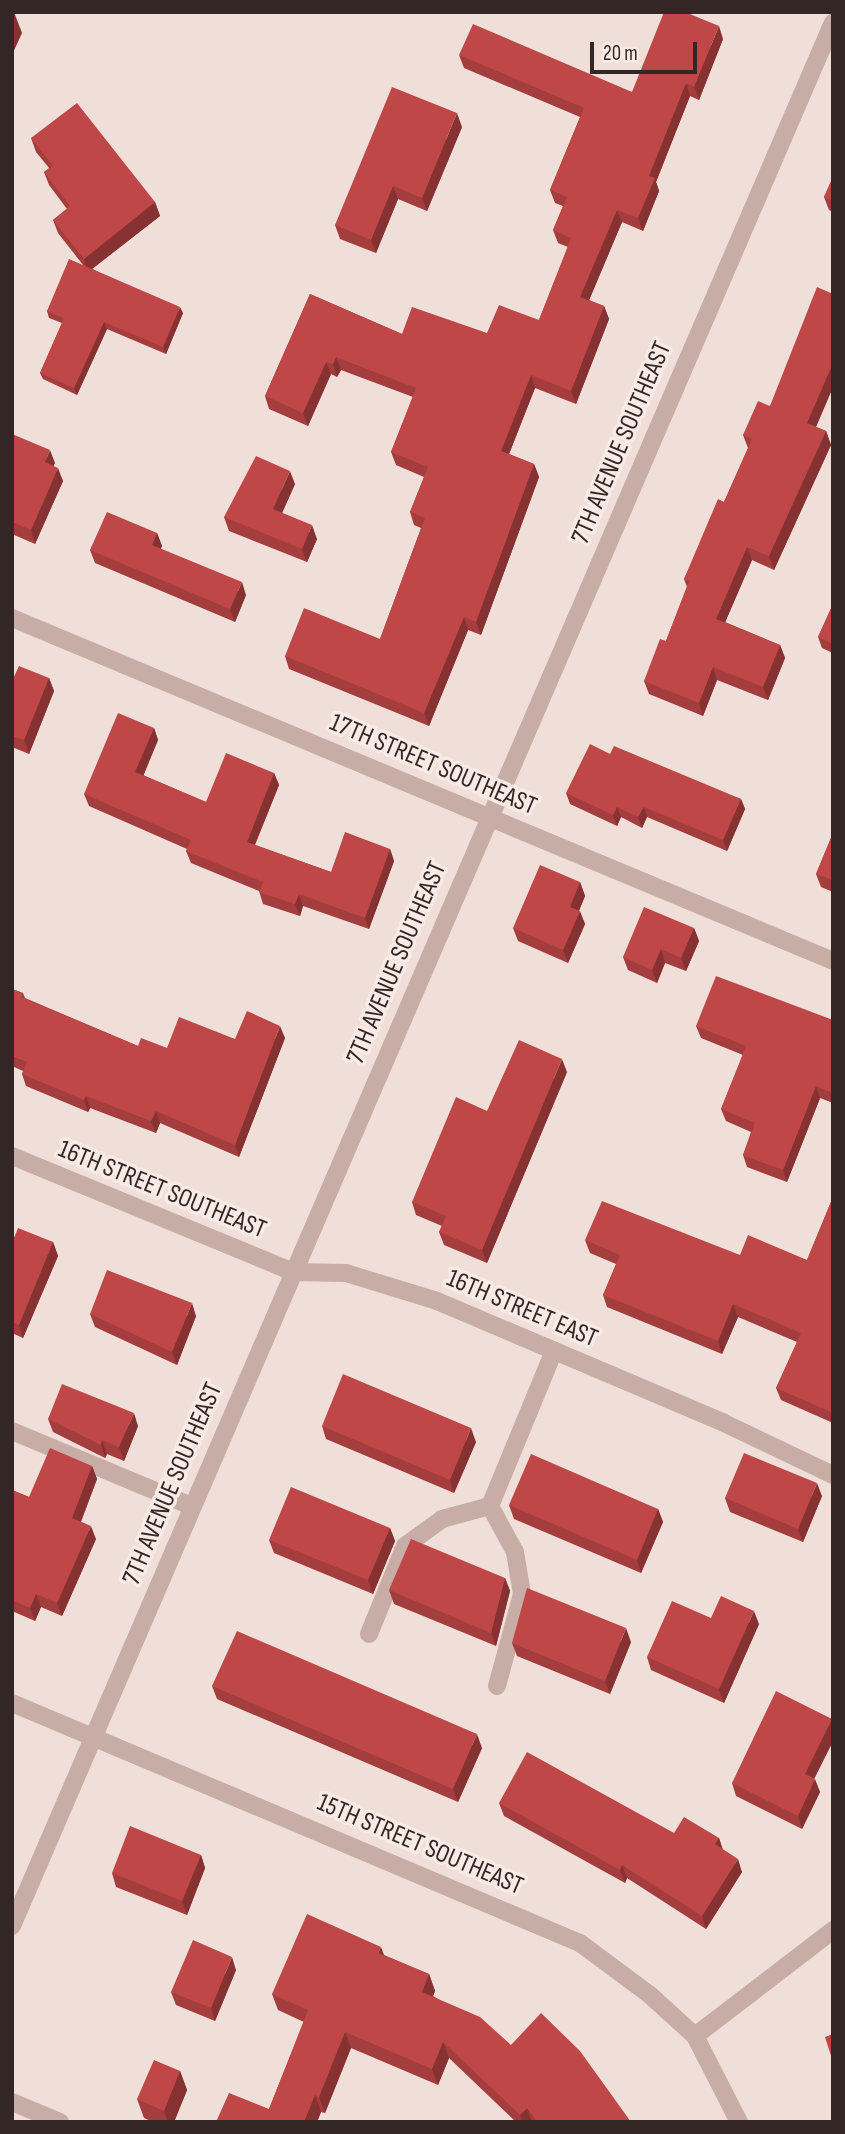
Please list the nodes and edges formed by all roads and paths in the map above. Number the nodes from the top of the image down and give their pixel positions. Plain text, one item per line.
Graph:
1 (833, 22) edge
2 (12, 618) edge
3 (489, 817) junction
4 (833, 961) edge
5 (12, 1156) edge
6 (293, 1272) junction
7 (554, 1351) junction
8 (12, 1431) edge
9 (833, 1475) edge
10 (191, 1506) junction
11 (490, 1506) junction
12 (369, 1634) dead end
13 (497, 1686) dead end
14 (12, 1703) edge
15 (94, 1736) junction
16 (12, 1926) edge
17 (833, 1930) edge
18 (695, 2036) junction
19 (12, 2102) edge
20 (60, 2122) edge
21 (739, 2122) edge

1 - 3 street, 7TH AVENUE SOUTHEAST
2 - 3 street, 17TH STREET SOUTHEAST
3 - 4 street, 17TH STREET SOUTHEAST
3 - 6 street, 7TH AVENUE SOUTHEAST
5 - 6 street, 16TH STREET SOUTHEAST
6 - 7 street, 16TH STREET EAST
6 - 10 street, 7TH AVENUE SOUTHEAST
7 - 9 street, 16TH STREET EAST
7 - 11 street
8 - 10 street
10 - 15 street, 7TH AVENUE SOUTHEAST
11 - 12 street
11 - 13 street
14 - 15 street, 15TH STREET SOUTHEAST
15 - 16 street, 7TH AVENUE SOUTHEAST
15 - 18 street, 15TH STREET SOUTHEAST
17 - 18 street
18 - 21 street, 15TH STREET SOUTHEAST
19 - 20 street

